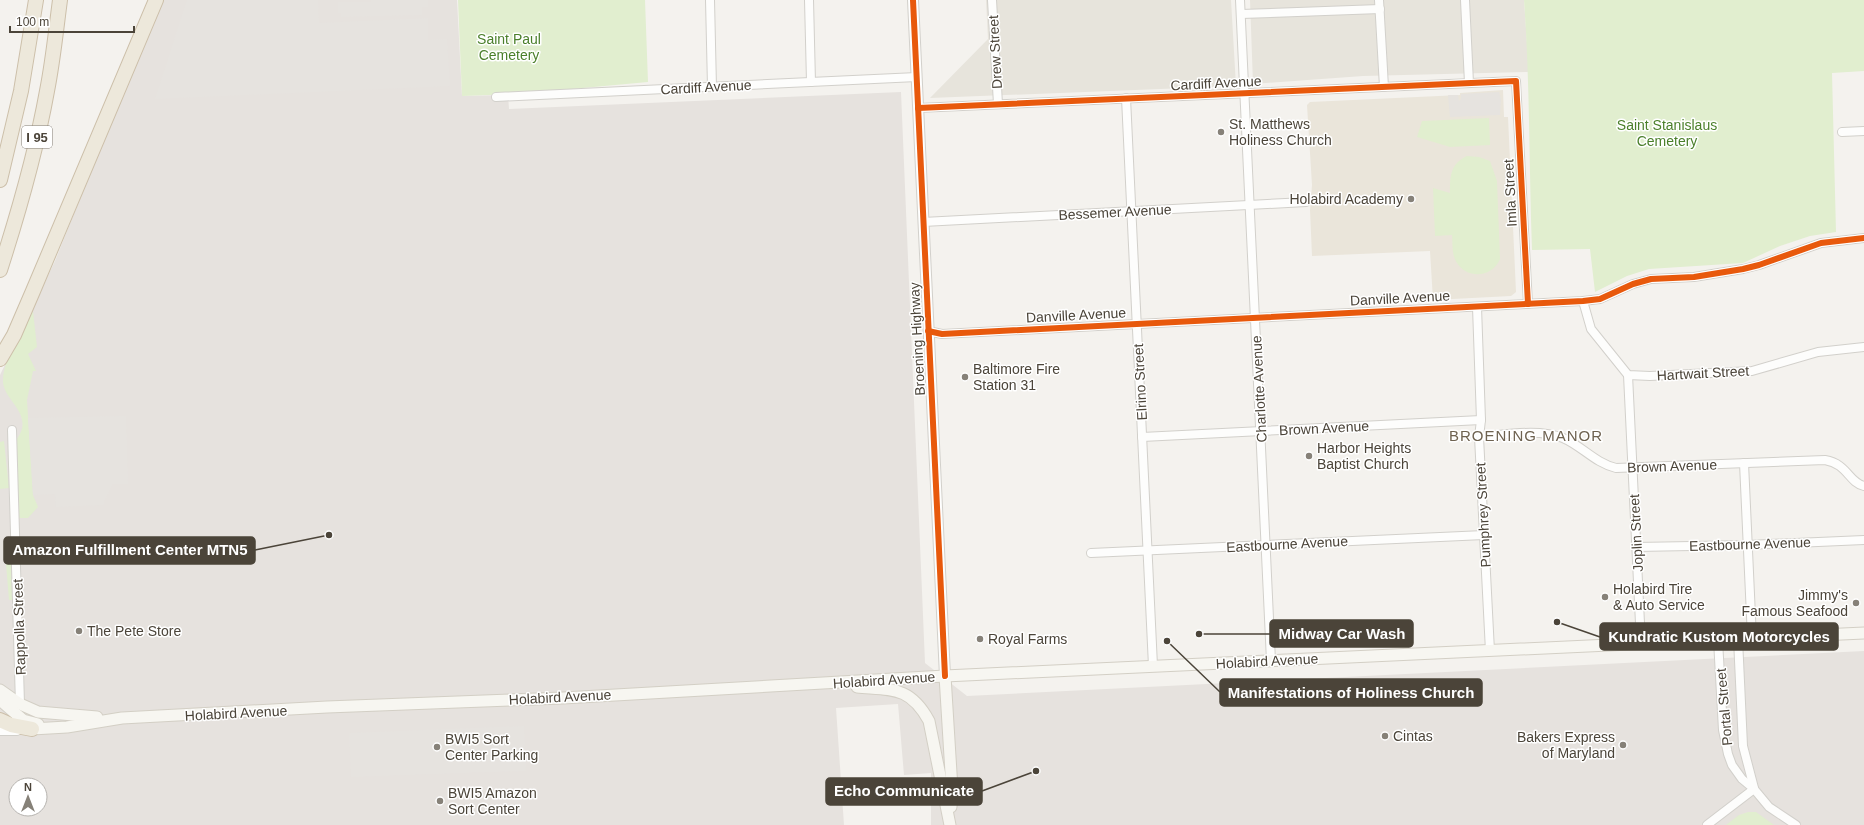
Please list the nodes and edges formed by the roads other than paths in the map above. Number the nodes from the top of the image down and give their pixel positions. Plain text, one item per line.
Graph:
1 (36, 0) edge
2 (60, 0) edge
3 (156, 0) edge
4 (710, 0) edge
5 (809, 0) edge
6 (913, 0) edge
7 (992, 0) edge
8 (1240, 0) edge
9 (1379, 0) edge
10 (1465, 0) edge
11 (1380, 9) junction
12 (1241, 14) junction
13 (916, 77) junction
14 (1516, 81) joint
15 (811, 82) junction
16 (1469, 84) junction
17 (712, 87) junction
18 (1384, 87) junction
19 (1245, 93) junction
20 (496, 97) dead end
21 (1126, 98) junction
22 (998, 104) junction
23 (918, 108) junction
24 (1864, 131) edge
25 (1842, 132) dead end
26 (0, 180) edge
27 (1306, 202) dead end
28 (1250, 205) junction
29 (1132, 211) junction
30 (923, 222) junction
31 (1864, 238) edge
32 (0, 270) edge
33 (1584, 301) junction
34 (1528, 304) junction
35 (1477, 306) junction
36 (1255, 318) junction
37 (1137, 324) junction
38 (928, 331) junction
39 (1864, 347) edge
40 (0, 358) edge
41 (1628, 375) junction
42 (1481, 420) junction
43 (12, 430) dead end
44 (1261, 432) junction
45 (1142, 437) junction
46 (1479, 437) junction
47 (1744, 463) junction
48 (1632, 468) junction
49 (1864, 486) edge
50 (1484, 535) junction
51 (1864, 540) edge
52 (1266, 545) junction
53 (1747, 545) junction
54 (1636, 547) junction
55 (1148, 551) junction
56 (1090, 554) dead end
57 (1864, 633) edge
58 (1752, 638) junction
59 (1738, 639) junction
60 (1718, 640) junction
61 (1641, 644) junction
62 (1490, 651) junction
63 (1271, 661) junction
64 (1153, 666) junction
65 (945, 676) junction
66 (826, 683) junction
67 (0, 690) edge
68 (0, 700) edge
69 (20, 704) junction
70 (122, 718) junction
71 (0, 720) edge
72 (67, 727) junction
73 (32, 729) junction
74 (0, 731) edge
75 (1754, 789) junction
76 (950, 825) edge
77 (1707, 825) edge
78 (1796, 825) edge

1 - 26 highway, I 95
2 - 32 highway, I 95
3 - 40 highway
4 - 17 street
5 - 15 street
6 - 13 street, Broening Highway
7 - 22 street, Drew Street
8 - 12 street, Charlotte Avenue
9 - 11 street
10 - 16 street
11 - 12 street
11 - 18 street
12 - 19 street, Charlotte Avenue
13 - 15 street, Cardiff Avenue
13 - 23 street, Broening Highway
14 - 16 street, Cardiff Avenue
14 - 34 street, Imla Street
15 - 17 street, Cardiff Avenue
16 - 18 street, Cardiff Avenue
17 - 20 street, Cardiff Avenue
18 - 19 street, Cardiff Avenue
19 - 21 street, Cardiff Avenue
19 - 28 street, Charlotte Avenue
21 - 22 street, Cardiff Avenue
21 - 29 street, Elrino Street
22 - 23 street, Cardiff Avenue
23 - 30 street, Broening Highway
24 - 25 street
27 - 28 street, Bessemer Avenue
28 - 29 street, Bessemer Avenue
28 - 36 street, Charlotte Avenue
29 - 30 street, Bessemer Avenue
29 - 37 street, Elrino Street
30 - 38 street, Broening Highway
31 - 33 street, Danville Avenue
33 - 34 street, Danville Avenue
33 - 41 street
34 - 35 street, Danville Avenue
35 - 36 street, Danville Avenue
35 - 42 street, Pumphrey Street
36 - 37 street, Danville Avenue
36 - 44 street, Charlotte Avenue
37 - 38 street, Danville Avenue
37 - 45 street, Elrino Street
38 - 65 street, Broening Highway
39 - 41 street, Hartwait Street
41 - 48 street, Joplin Street
42 - 44 street, Brown Avenue
42 - 46 street, Pumphrey Street
43 - 69 street, Rappolla Street
44 - 45 street, Brown Avenue
44 - 52 street, Charlotte Avenue
45 - 55 street, Elrino Street
46 - 48 street, Brown Avenue
46 - 50 street, Pumphrey Street
47 - 48 street, Brown Avenue
47 - 49 street, Brown Avenue
47 - 53 street
48 - 54 street, Joplin Street
50 - 52 street, Eastbourne Avenue
50 - 62 street, Pumphrey Street
51 - 53 street, Eastbourne Avenue
52 - 55 street, Eastbourne Avenue
52 - 63 street, Charlotte Avenue
53 - 54 street, Eastbourne Avenue
53 - 58 street
54 - 61 street, Joplin Street
55 - 56 street, Eastbourne Avenue
55 - 64 street, Elrino Street
57 - 58 main road, Holabird Avenue
58 - 59 main road, Holabird Avenue
59 - 60 main road, Holabird Avenue
59 - 75 street, Portal Street
60 - 61 main road, Holabird Avenue
60 - 75 street, Portal Street
61 - 62 main road, Holabird Avenue
62 - 63 main road, Holabird Avenue
63 - 64 main road, Holabird Avenue
64 - 65 main road, Holabird Avenue
65 - 66 main road, Holabird Avenue
65 - 76 main road, Broening Highway
66 - 70 main road, Holabird Avenue
66 - 76 main road
67 - 69 main road
68 - 72 main road
69 - 70 main road
70 - 72 main road, Holabird Avenue
71 - 73 highway
72 - 73 main road, Holabird Avenue
73 - 74 street, Holabird Avenue
75 - 77 street
75 - 78 street, Portal Street

